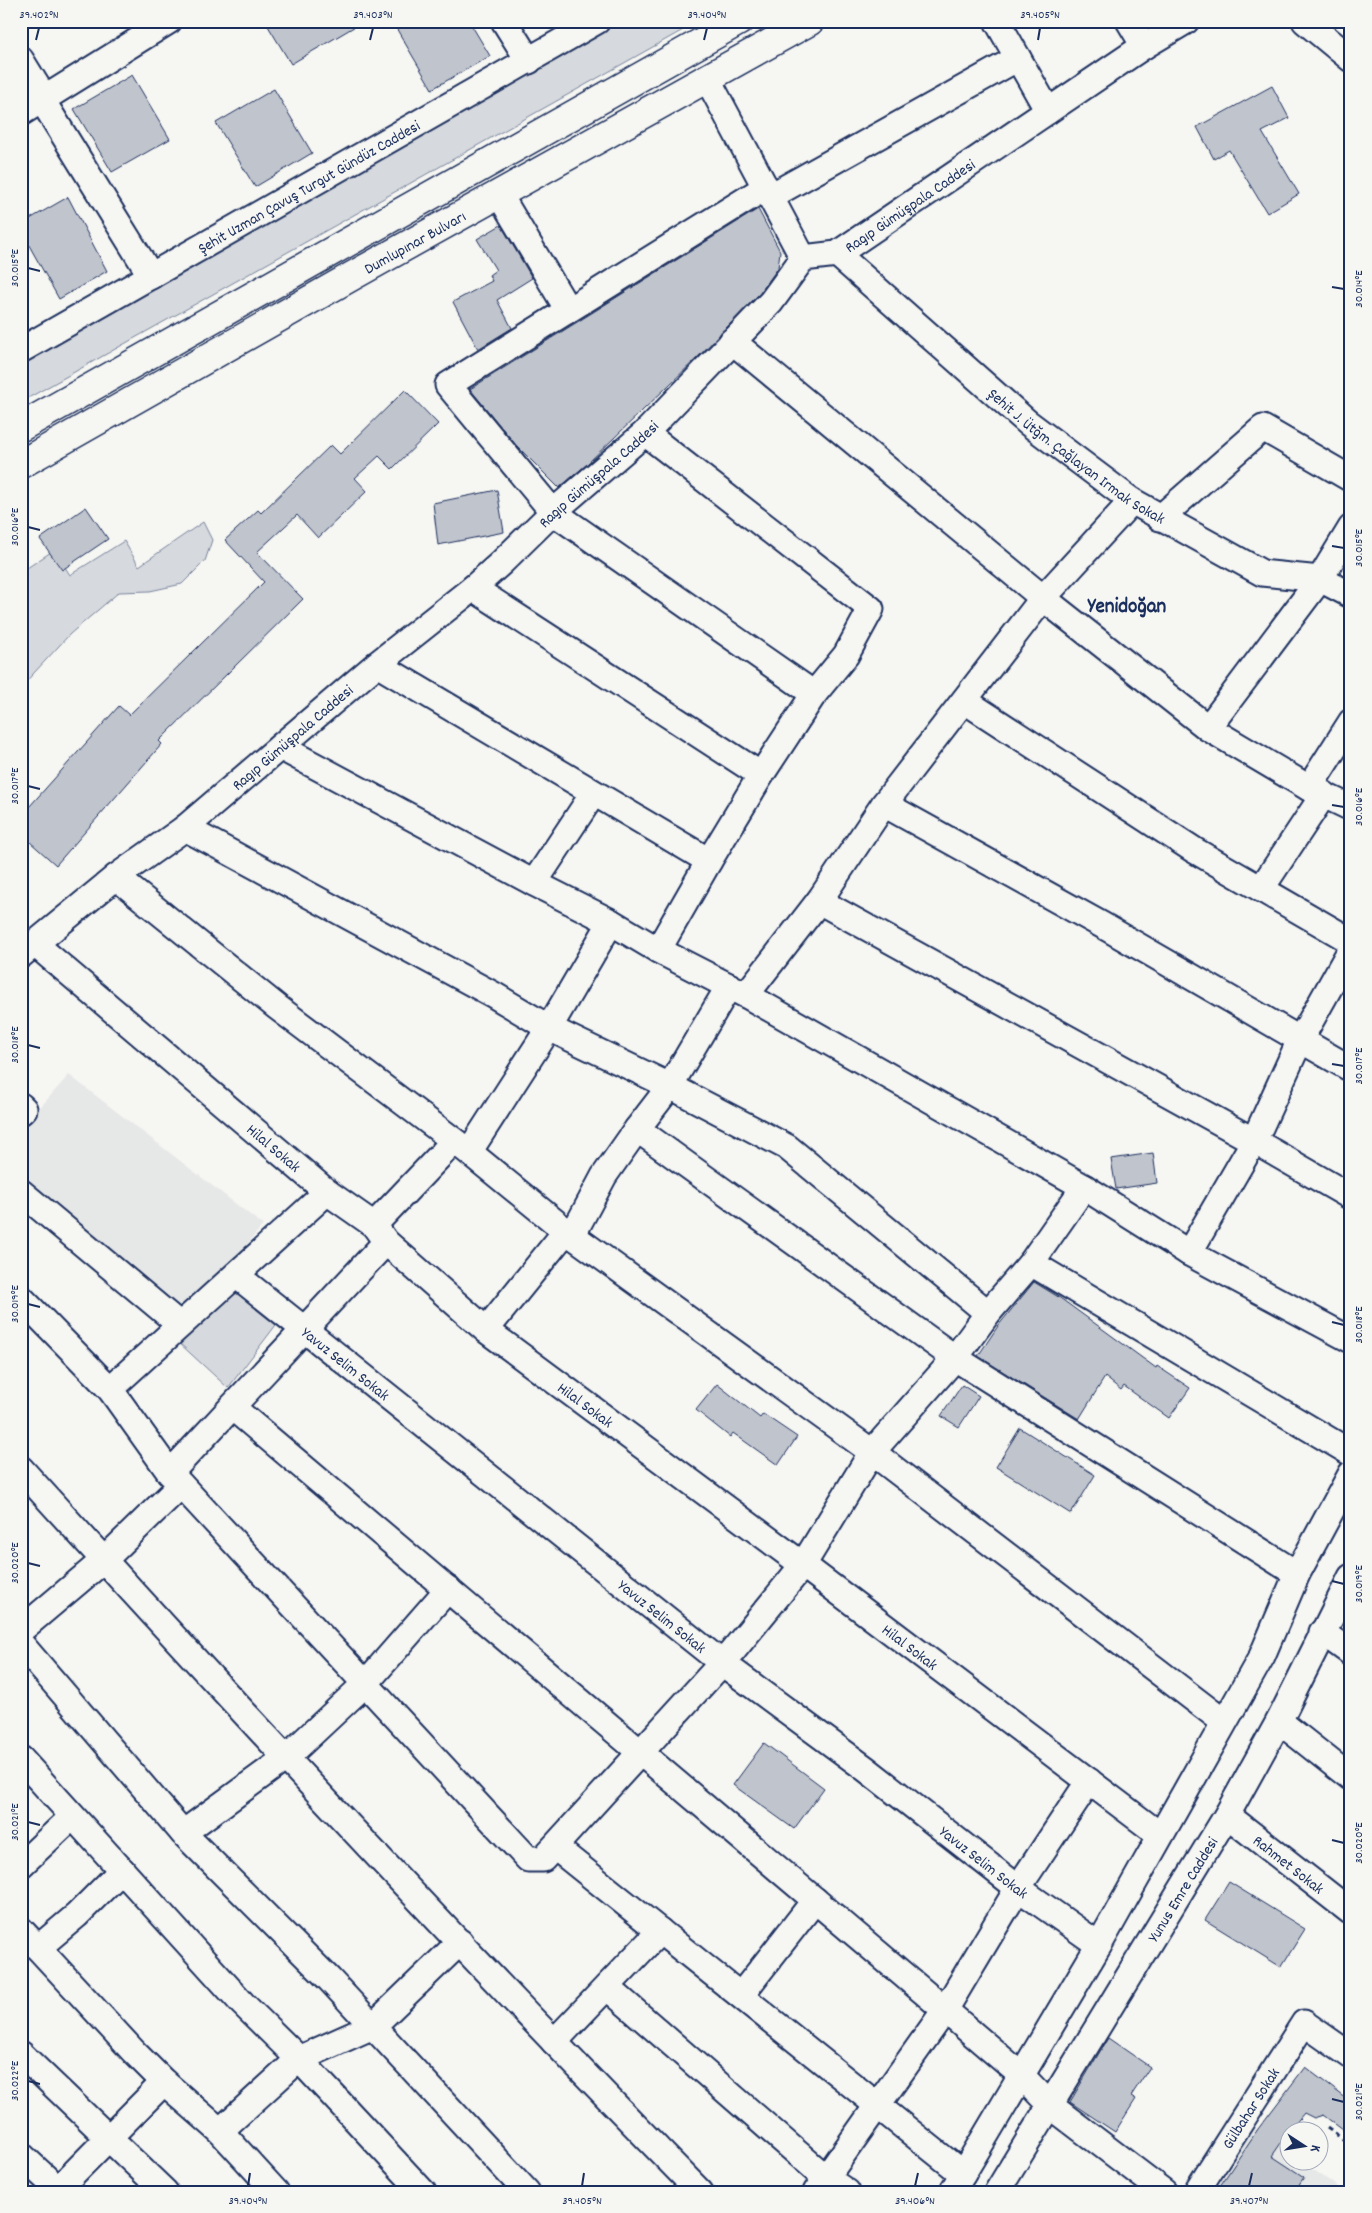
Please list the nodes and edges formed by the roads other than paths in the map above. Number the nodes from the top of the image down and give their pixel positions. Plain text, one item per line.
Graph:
1 (169, 21) edge
2 (504, 21) edge
3 (597, 21) edge
4 (739, 21) edge
5 (810, 21) edge
6 (997, 21) edge
7 (1128, 21) edge
8 (1186, 21) edge
9 (1305, 21) edge
10 (1144, 46) junction
11 (1018, 58) junction
12 (1351, 59) edge
13 (21, 60) edge
14 (529, 61) junction
15 (707, 78) junction
16 (44, 99) junction
17 (1048, 111) junction
18 (21, 113) edge
19 (768, 192) junction
20 (499, 194) junction
21 (837, 254) junction
22 (802, 258) junction
23 (151, 276) junction
24 (568, 310) junction
25 (732, 341) junction
26 (21, 350) edge
27 (21, 427) edge
28 (645, 433) junction
29 (21, 464) edge
30 (1351, 479) edge
31 (1132, 502) junction
32 (553, 512) junction
33 (1160, 518) junction
34 (1351, 528) edge
35 (1320, 580) junction
36 (473, 588) junction
37 (1351, 595) edge
38 (1043, 598) junction
39 (377, 664) junction
40 (814, 694) junction
41 (965, 701) junction
42 (1351, 722) edge
43 (1208, 728) junction
44 (280, 747) junction
45 (761, 775) junction
46 (1316, 791) junction
47 (593, 794) junction
48 (884, 804) junction
49 (1351, 808) edge
50 (185, 828) junction
51 (709, 861) junction
52 (116, 877) junction
53 (534, 883) junction
54 (1261, 889) junction
55 (819, 901) junction
56 (611, 922) junction
57 (1351, 941) edge
58 (1351, 949) edge
59 (28, 950) edge
60 (658, 950) junction
61 (738, 991) junction
62 (549, 1028) junction
63 (1300, 1040) junction
64 (1351, 1069) edge
65 (670, 1086) junction
66 (21, 1106) edge
67 (21, 1112) edge
68 (637, 1129) junction
69 (1254, 1141) junction
70 (462, 1147) junction
71 (1084, 1187) junction
72 (21, 1192) edge
73 (327, 1192) junction
74 (1351, 1197) edge
75 (380, 1233) junction
76 (569, 1233) junction
77 (1189, 1253) junction
78 (1031, 1263) junction
79 (236, 1275) junction
80 (21, 1298) edge
81 (988, 1313) junction
82 (180, 1325) junction
83 (305, 1330) junction
84 (486, 1330) junction
85 (1351, 1340) edge
86 (955, 1358) junction
87 (110, 1389) junction
88 (232, 1407) junction
89 (872, 1452) junction
90 (1351, 1454) edge
91 (21, 1469) edge
92 (1351, 1474) edge
93 (176, 1479) junction
94 (104, 1560) junction
95 (803, 1565) junction
96 (1297, 1574) junction
97 (1351, 1578) edge
98 (448, 1589) junction
99 (21, 1630) edge
100 (1322, 1632) junction
101 (21, 1644) edge
102 (1351, 1653) edge
103 (722, 1663) junction
104 (365, 1684) junction
105 (1279, 1721) junction
106 (1224, 1722) junction
107 (641, 1752) junction
108 (287, 1757) junction
109 (21, 1759) edge
110 (1351, 1778) edge
111 (1089, 1781) junction
112 (1227, 1815) junction
113 (72, 1817) junction
114 (183, 1832) junction
115 (1160, 1835) junction
116 (554, 1847) junction
117 (21, 1865) edge
118 (122, 1870) junction
119 (1018, 1888) junction
120 (815, 1900) junction
121 (1351, 1912) edge
122 (21, 1930) edge
123 (660, 1931) junction
124 (460, 1942) junction
125 (1099, 1945) junction
126 (38, 1948) junction
127 (607, 1987) junction
128 (741, 1995) junction
129 (945, 2010) junction
130 (373, 2026) junction
131 (554, 2042) junction
132 (21, 2054) edge
133 (1351, 2056) edge
134 (299, 2059) junction
135 (1021, 2075) junction
136 (164, 2082) junction
137 (878, 2105) junction
138 (1051, 2106) junction
139 (220, 2131) junction
140 (109, 2138) junction
141 (21, 2155) edge
142 (957, 2183) edge
143 (821, 2185) edge
144 (58, 2191) edge
145 (165, 2192) edge
146 (276, 2192) edge
147 (423, 2192) edge
148 (527, 2192) edge
149 (700, 2192) edge
150 (847, 2192) edge
151 (998, 2192) edge
152 (1164, 2192) edge
153 (1196, 2192) edge

1 - 16 street
2 - 14 street
3 - 14 street, Şehit Uzman Çavuş Turgut Gündüz Caddesi
4 - 27 main road, Dumlupınar Bulvarı
5 - 15 main road, Dumlupınar Bulvarı
6 - 11 street
7 - 10 street
8 - 10 street, Ragıp Gümüşpala Caddesi
9 - 12 street
10 - 17 street, Ragıp Gümüşpala Caddesi
11 - 17 street
11 - 19 street
13 - 16 street
14 - 23 street, Şehit Uzman Çavuş Turgut Gündüz Caddesi
15 - 19 street
15 - 20 main road, Dumlupınar Bulvarı
16 - 18 street
16 - 23 street
17 - 21 street, Ragıp Gümüşpala Caddesi
19 - 22 street
19 - 24 street
20 - 24 street
20 - 29 main road, Dumlupınar Bulvarı
21 - 22 street, Ragıp Gümüşpala Caddesi
21 - 31 street, Şehit J. Ütğm. Çağlayan Irmak Sokak
22 - 25 street, Ragıp Gümüşpala Caddesi
23 - 26 street, Şehit Uzman Çavuş Turgut Gündüz Caddesi
24 - 32 street
25 - 28 street, Ragıp Gümüşpala Caddesi
25 - 38 street
28 - 32 street, Ragıp Gümüşpala Caddesi
28 - 40 street
30 - 33 street
31 - 33 street, Şehit J. Ütğm. Çağlayan Irmak Sokak
31 - 38 street
32 - 36 street, Ragıp Gümüşpala Caddesi
32 - 40 street
33 - 35 street, Şehit J. Ütğm. Çağlayan Irmak Sokak
34 - 35 street
35 - 37 street, Şehit J. Ütğm. Çağlayan Irmak Sokak
35 - 43 street
36 - 39 street, Ragıp Gümüşpala Caddesi
36 - 45 street
38 - 41 street
38 - 43 street
39 - 44 street, Ragıp Gümüşpala Caddesi
39 - 47 street
40 - 45 street
41 - 48 street
41 - 54 street
42 - 46 street
43 - 46 street
44 - 50 street, Ragıp Gümüşpala Caddesi
44 - 53 street
45 - 51 street
46 - 49 street
46 - 54 street
47 - 51 street
47 - 53 street
48 - 55 street
48 - 63 street
50 - 52 street, Ragıp Gümüşpala Caddesi
50 - 62 street
51 - 60 street
52 - 59 street, Ragıp Gümüşpala Caddesi
52 - 70 street
53 - 56 street
54 - 57 street
55 - 61 street
55 - 69 street
56 - 60 street
56 - 62 street
58 - 63 street
59 - 73 street, Hilal Sokak
60 - 61 street
61 - 65 street
61 - 71 street
62 - 65 street
62 - 70 street
63 - 64 street
63 - 69 street
65 - 68 street
65 - 81 street
66 - 67 street
68 - 76 street
68 - 86 street
69 - 74 street
69 - 77 street
70 - 75 street
70 - 76 street
71 - 77 street
71 - 78 street
72 - 82 street
73 - 75 street, Hilal Sokak
73 - 79 street
75 - 83 street
75 - 84 street, Hilal Sokak
76 - 84 street
76 - 89 street
77 - 85 street
78 - 81 street
78 - 90 street
79 - 82 street
79 - 83 street, Yavuz Selim Sokak
80 - 87 street
81 - 86 street
82 - 87 street
83 - 88 street
83 - 103 street, Yavuz Selim Sokak
84 - 95 street, Hilal Sokak
86 - 89 street
86 - 96 street
87 - 93 street
88 - 93 street
88 - 98 street
89 - 95 street
89 - 106 street
91 - 94 street
92 - 96 street
93 - 94 street
93 - 104 street
94 - 99 street
94 - 108 street
95 - 103 street
95 - 111 street, Hilal Sokak
96 - 106 street
97 - 100 street, Yunus Emre Caddesi
98 - 104 street
98 - 107 street
100 - 102 street
100 - 105 street, Yunus Emre Caddesi
101 - 114 street
103 - 107 street
103 - 119 street, Yavuz Selim Sokak
104 - 108 street
104 - 116 street
105 - 110 street
105 - 112 street, Yunus Emre Caddesi
106 - 115 street
107 - 116 street
107 - 120 street
108 - 114 street
108 - 124 street
109 - 113 street
111 - 115 street, Hilal Sokak
111 - 119 street
112 - 121 street, Rahmet Sokak
112 - 138 street, Yunus Emre Caddesi
113 - 117 street
113 - 118 street
114 - 130 street
115 - 125 street
116 - 123 street
118 - 126 street
118 - 134 street
119 - 125 street, Yavuz Selim Sokak
119 - 129 street
120 - 128 street
120 - 129 street
122 - 126 street
123 - 127 street
123 - 128 street
124 - 130 street
124 - 131 street
125 - 135 street
126 - 136 street
127 - 131 street
127 - 143 street
128 - 137 street
129 - 135 street
129 - 137 street
130 - 134 street
130 - 148 street
131 - 149 street
132 - 140 street
133 - 153 street, Gülbahar Sokak
134 - 139 street
134 - 147 street
135 - 138 street
135 - 142 street
136 - 139 street
136 - 140 street
137 - 142 street
137 - 143 street
138 - 151 street, Yunus Emre Caddesi
138 - 152 street
139 - 146 street
140 - 144 street
140 - 145 street
141 - 144 street
143 - 150 street

